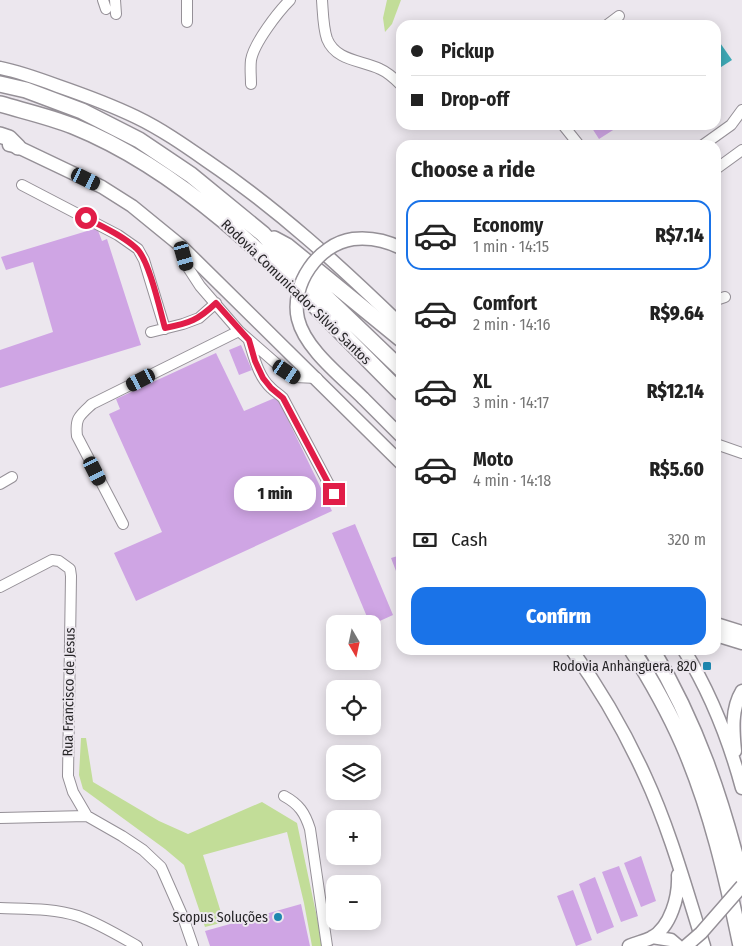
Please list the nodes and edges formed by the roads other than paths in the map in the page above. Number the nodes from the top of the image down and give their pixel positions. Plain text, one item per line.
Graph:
1 (115, 0) edge
2 (187, 0) edge
3 (290, 0) edge
4 (322, 0) edge
5 (116, 14) dead end
6 (619, 16) dead end
7 (614, 20) edge
8 (186, 22) dead end
9 (0, 68) edge
10 (396, 81) edge
11 (0, 84) edge
12 (250, 84) dead end
13 (0, 104) edge
14 (742, 110) edge
15 (567, 130) edge
16 (0, 135) edge
17 (575, 140) edge
18 (710, 140) edge
19 (0, 142) edge
20 (18, 147) junction
21 (742, 150) edge
22 (721, 165) edge
23 (22, 185) dead end
24 (264, 234) junction
25 (181, 246) junction
26 (396, 246) edge
27 (216, 303) junction
28 (396, 320) edge
29 (165, 328) junction
30 (239, 330) junction
31 (151, 332) dead end
32 (396, 335) edge
33 (249, 340) junction
34 (396, 364) edge
35 (317, 378) junction
36 (396, 388) edge
37 (396, 431) edge
38 (721, 446) edge
39 (742, 453) edge
40 (396, 458) edge
41 (12, 477) dead end
42 (0, 484) edge
43 (334, 494) dead end
44 (123, 524) dead end
45 (0, 587) edge
46 (721, 625) edge
47 (738, 629) edge
48 (721, 637) edge
49 (742, 643) edge
50 (576, 655) edge
51 (586, 655) edge
52 (635, 655) edge
53 (655, 655) edge
54 (687, 655) edge
55 (742, 691) edge
56 (623, 732) junction
57 (736, 766) junction
58 (742, 788) edge
59 (284, 796) dead end
60 (87, 816) junction
61 (0, 818) edge
62 (677, 860) junction
63 (742, 884) edge
64 (0, 908) edge
65 (652, 937) junction
66 (137, 946) edge
67 (193, 946) edge
68 (326, 946) edge
69 (629, 946) edge
70 (678, 946) edge
71 (686, 946) edge
72 (704, 946) edge
73 (740, 946) edge

1 - 5 street
2 - 8 street
3 - 12 street
4 - 10 street
6 - 7 street
9 - 28 main road
11 - 24 highway, Rodovia Comunicador Silvio Santos
13 - 36 highway, Rodovia Comunicador Silvio Santos
14 - 18 street
15 - 17 street
16 - 20 highway
19 - 20 main road
20 - 25 main road
21 - 22 street
23 - 29 street
24 - 32 highway
24 - 34 highway, Rodovia Comunicador Silvio Santos
25 - 27 street
25 - 35 main road
26 - 37 main road, bridge
27 - 29 street
27 - 30 street
29 - 31 street
30 - 33 street
30 - 44 street
33 - 35 street
33 - 43 street
35 - 40 main road
38 - 39 street
41 - 42 street
45 - 60 street, Rua Francisco de Jesus
46 - 47 main road
48 - 49 main road
50 - 56 main road
51 - 56 main road
52 - 73 highway
53 - 63 highway
54 - 57 main road
55 - 57 main road
56 - 62 main road
57 - 58 main road
59 - 68 street
60 - 61 street
60 - 67 street
62 - 65 main road
62 - 72 main road
63 - 71 main road, bridge
64 - 66 street
65 - 69 main road
65 - 70 main road

